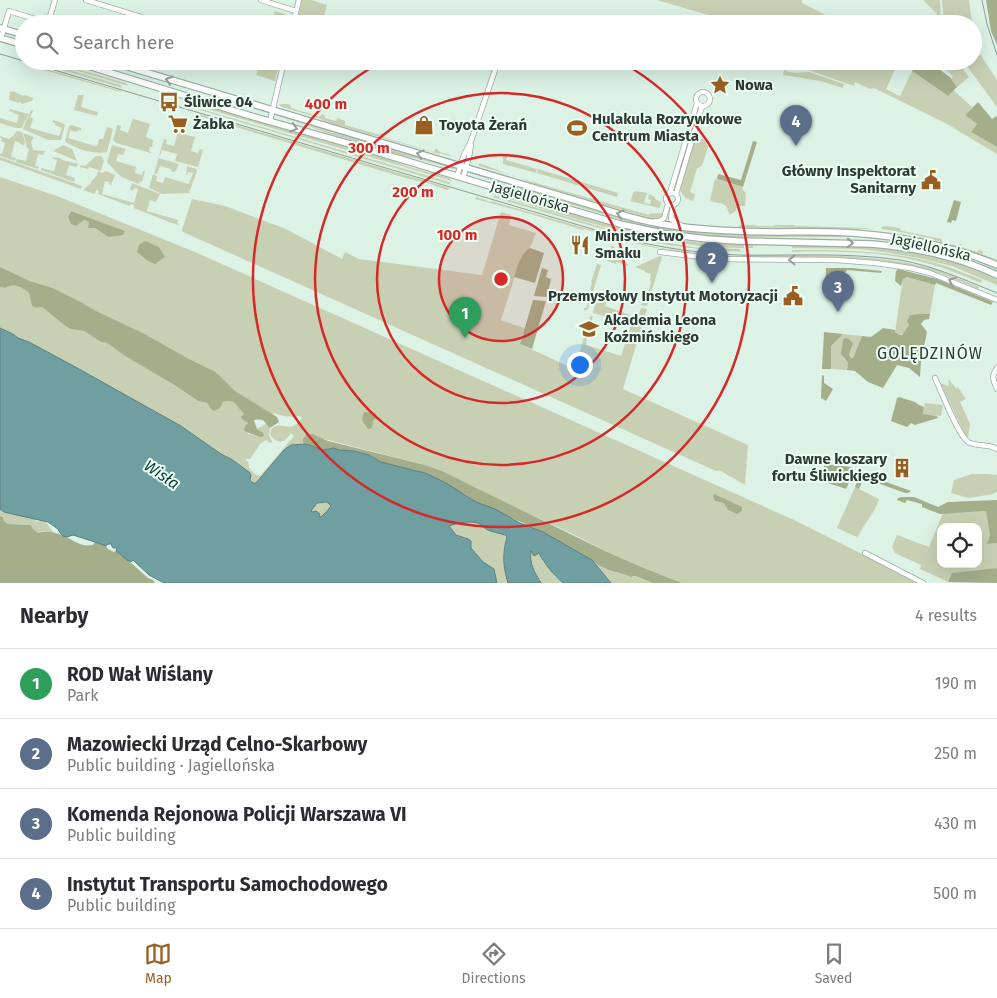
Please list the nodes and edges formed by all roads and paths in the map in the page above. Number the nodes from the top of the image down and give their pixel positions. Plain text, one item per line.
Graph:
1 (55, 0) edge
2 (86, 0) edge
3 (261, 0) edge
4 (298, 0) edge
5 (296, 11) junction
6 (21, 15) edge
7 (51, 15) edge
8 (135, 15) edge
9 (295, 15) edge
10 (2, 28) edge
11 (15, 32) edge
12 (0, 38) edge
13 (15, 42) edge
14 (102, 70) edge
15 (138, 70) edge
16 (282, 70) edge
17 (495, 70) edge
18 (272, 110) junction
19 (270, 121) junction
20 (463, 167) junction
21 (460, 177) junction
22 (670, 193) junction
23 (676, 194) junction
24 (670, 205) junction
25 (651, 222) junction
26 (683, 226) junction
27 (660, 252) dead end
28 (997, 264) edge
29 (997, 275) edge
30 (997, 300) edge
31 (997, 368) edge
32 (935, 378) dead end
33 (997, 389) edge
34 (997, 449) edge
35 (866, 553) dead end
36 (923, 583) edge

1 - 7 street
2 - 8 street
3 - 5 street
4 - 5 street
5 - 9 street
6 - 10 street
10 - 11 main road
10 - 12 street
12 - 13 main road
14 - 19 main road, Jagiellońska
18 -> 15 main road, Jagiellońska
16 - 18 street
17 - 20 street
18 - 19 street
20 -> 18 main road, Jagiellońska
19 -> 21 main road, Jagiellońska
20 - 21 street
25 -> 20 main road, Jagiellońska
21 -> 29 main road, Jagiellońska
22 - 23 street
22 - 23 street
22 - 24 street
23 - 24 street
24 - 25 street
24 - 26 street
25 - 26 main road, Jagiellońska
26 - 28 main road, Jagiellońska
30 -> 27 street, Jagiellońska
31 - 33 street
32 - 34 street
35 - 36 street

